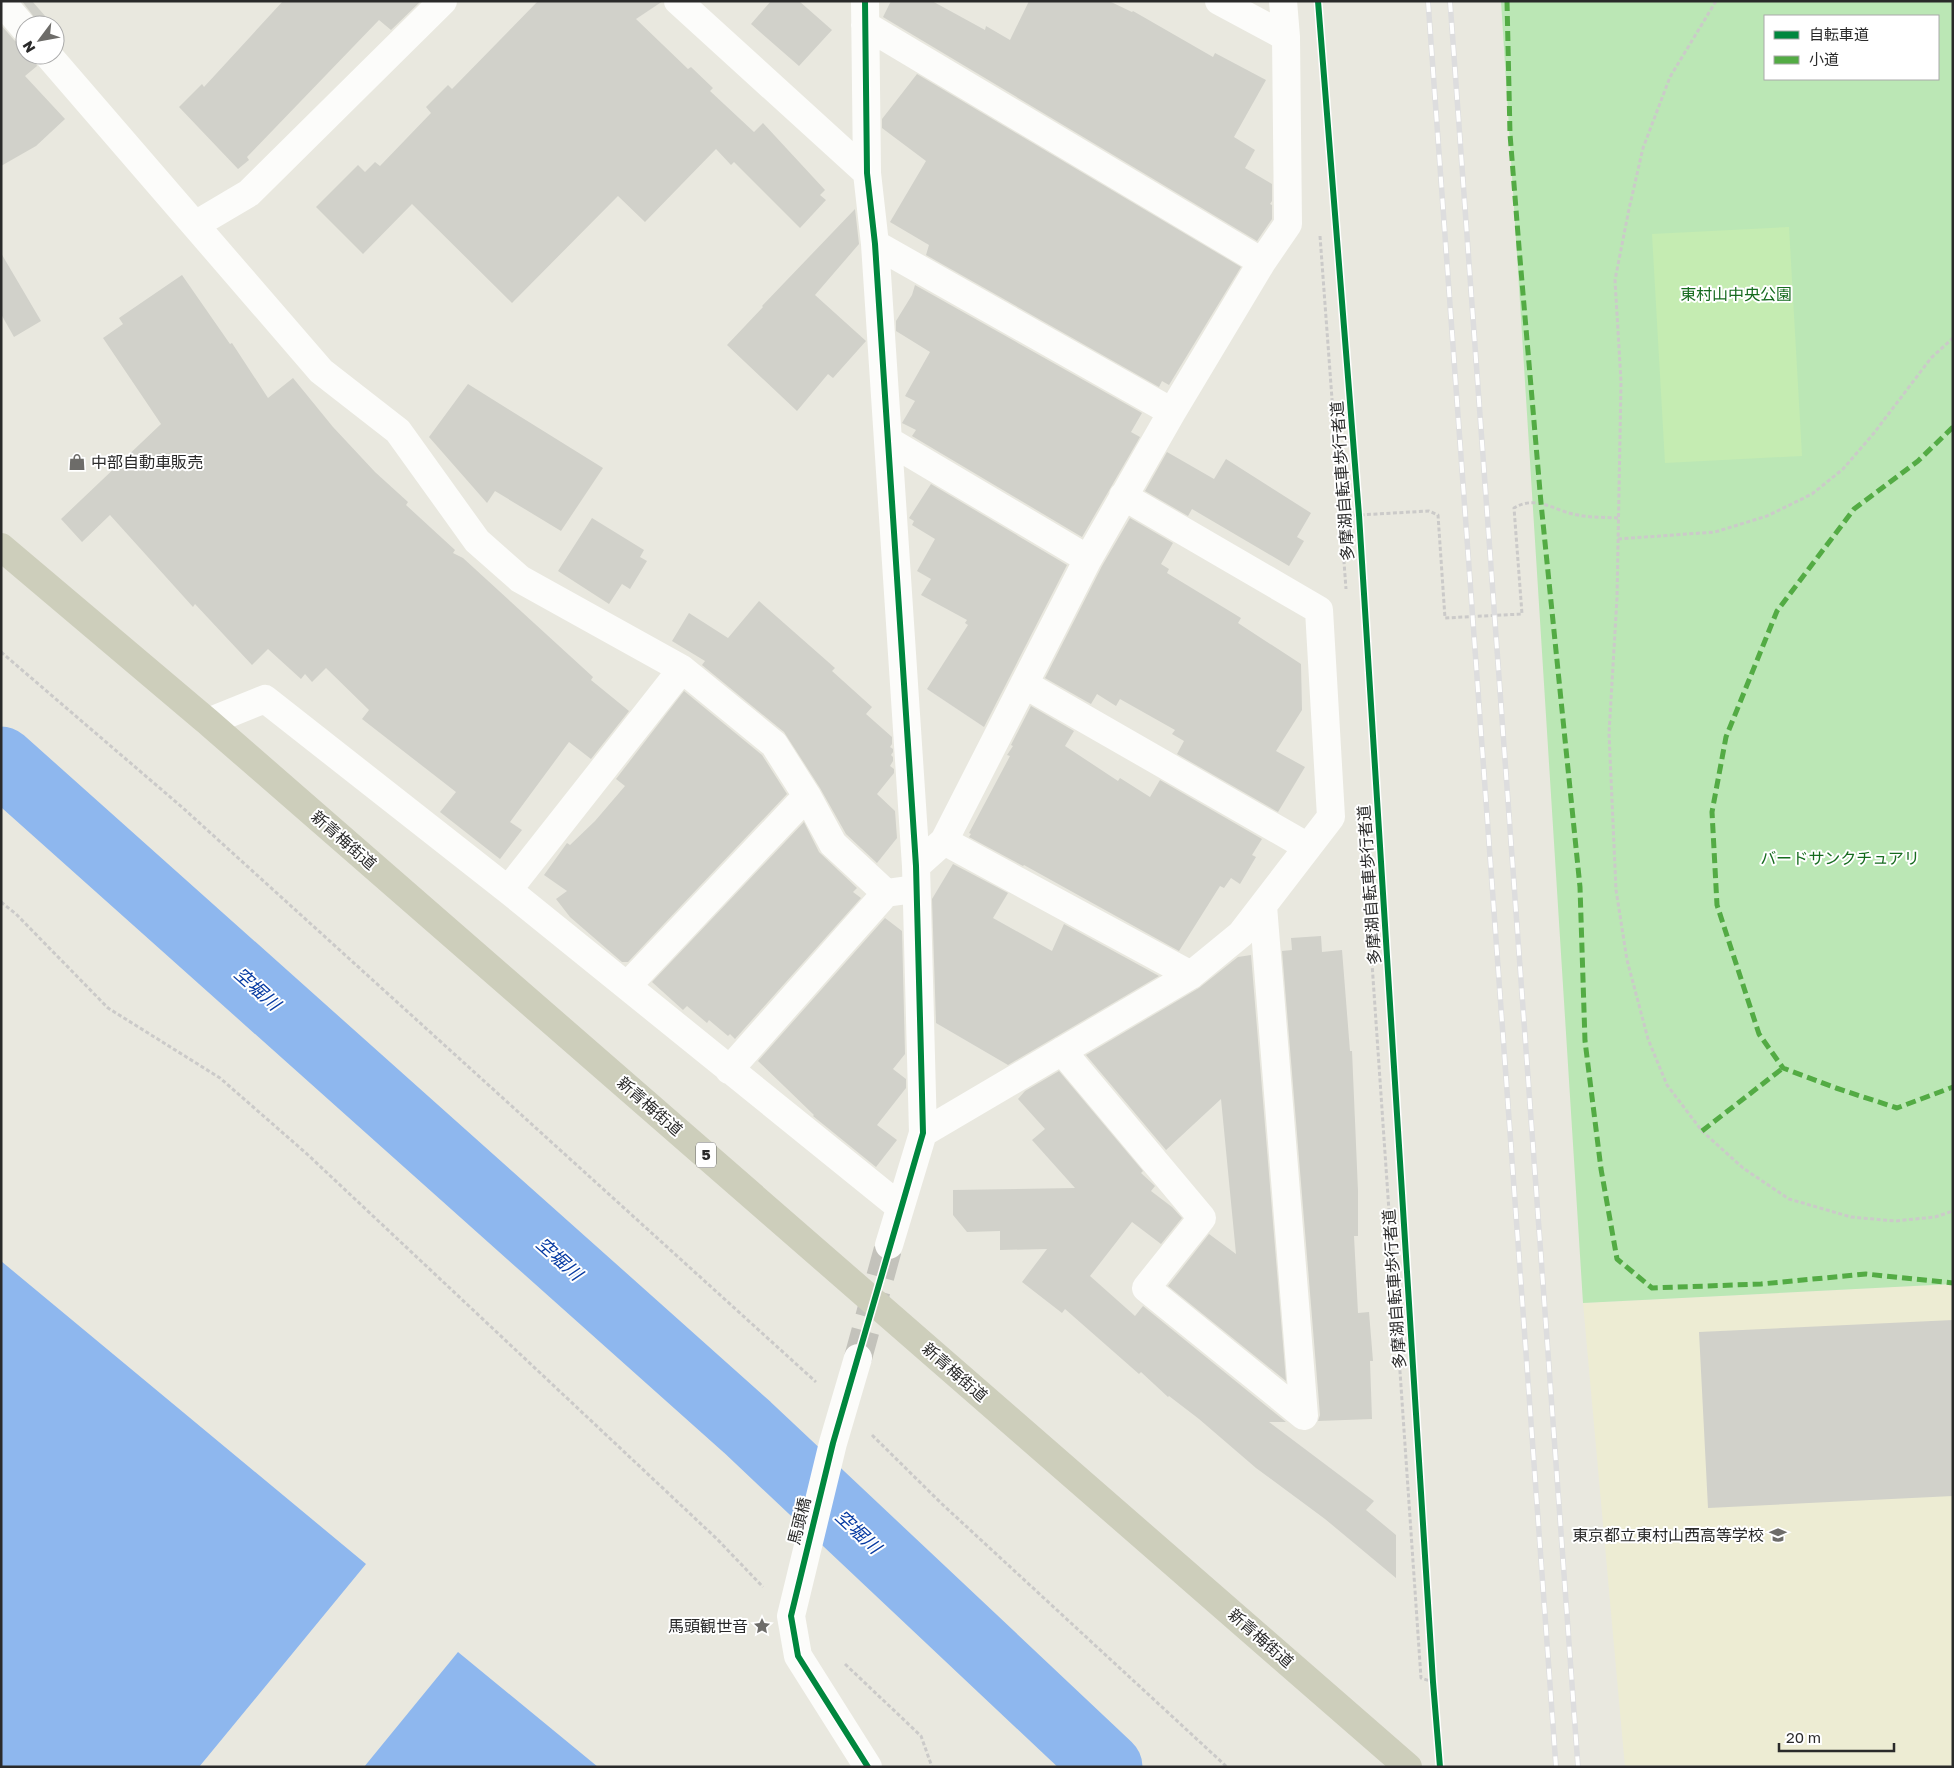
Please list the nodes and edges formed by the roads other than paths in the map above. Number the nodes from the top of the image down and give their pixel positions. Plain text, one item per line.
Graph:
1 (443, 1) edge
2 (678, 1) edge
3 (1218, 1) edge
4 (1283, 1) edge
5 (1, 2) edge
6 (866, 13) edge
7 (15, 18) edge
8 (1286, 37) junction
9 (57, 65) edge
10 (867, 174) junction
11 (195, 225) junction
12 (876, 244) junction
13 (1262, 262) junction
14 (1172, 412) junction
15 (889, 441) junction
16 (1123, 496) junction
17 (1, 547) edge
18 (1088, 559) junction
19 (682, 668) junction
20 (1024, 684) junction
21 (208, 722) junction
22 (807, 796) junction
23 (944, 841) junction
24 (1308, 847) junction
25 (915, 877) junction
26 (508, 890) junction
27 (886, 893) junction
28 (1263, 906) junction
29 (1191, 975) junction
30 (627, 986) junction
31 (1062, 1051) junction
32 (729, 1070) junction
33 (923, 1133) junction
34 (900, 1207) junction
35 (889, 1245) tunnel mouth
36 (858, 1358) tunnel mouth
37 (868, 1767) edge
38 (1408, 1767) edge

1 - 11 street
2 - 10 street
3 - 8 street
4 - 8 street
5 - 7 street
6 - 10 street
6 - 13 street
8 - 13 street
9 - 11 street
10 - 12 street
11 - 19 street
12 - 14 street
12 - 15 street
13 - 14 street
14 - 16 street
15 - 18 street
15 - 25 street
16 - 18 street
16 - 24 street
17 - 21 main road, 新青梅街道 / 5
18 - 20 street
19 - 22 street
19 - 26 street
20 - 23 street
20 - 24 street
21 - 26 street
21 - 38 main road, 新青梅街道 / 5
22 - 27 street
22 - 30 street
23 - 25 street
23 - 29 street
24 - 28 street
25 - 27 street
25 - 33 street
26 - 30 street
27 - 32 street
28 - 29 street
28 - 31 street
29 - 31 street
30 - 32 street
31 - 33 street
32 - 34 street
33 - 34 street
34 - 35 street
36 - 37 street, 馬頭橋

